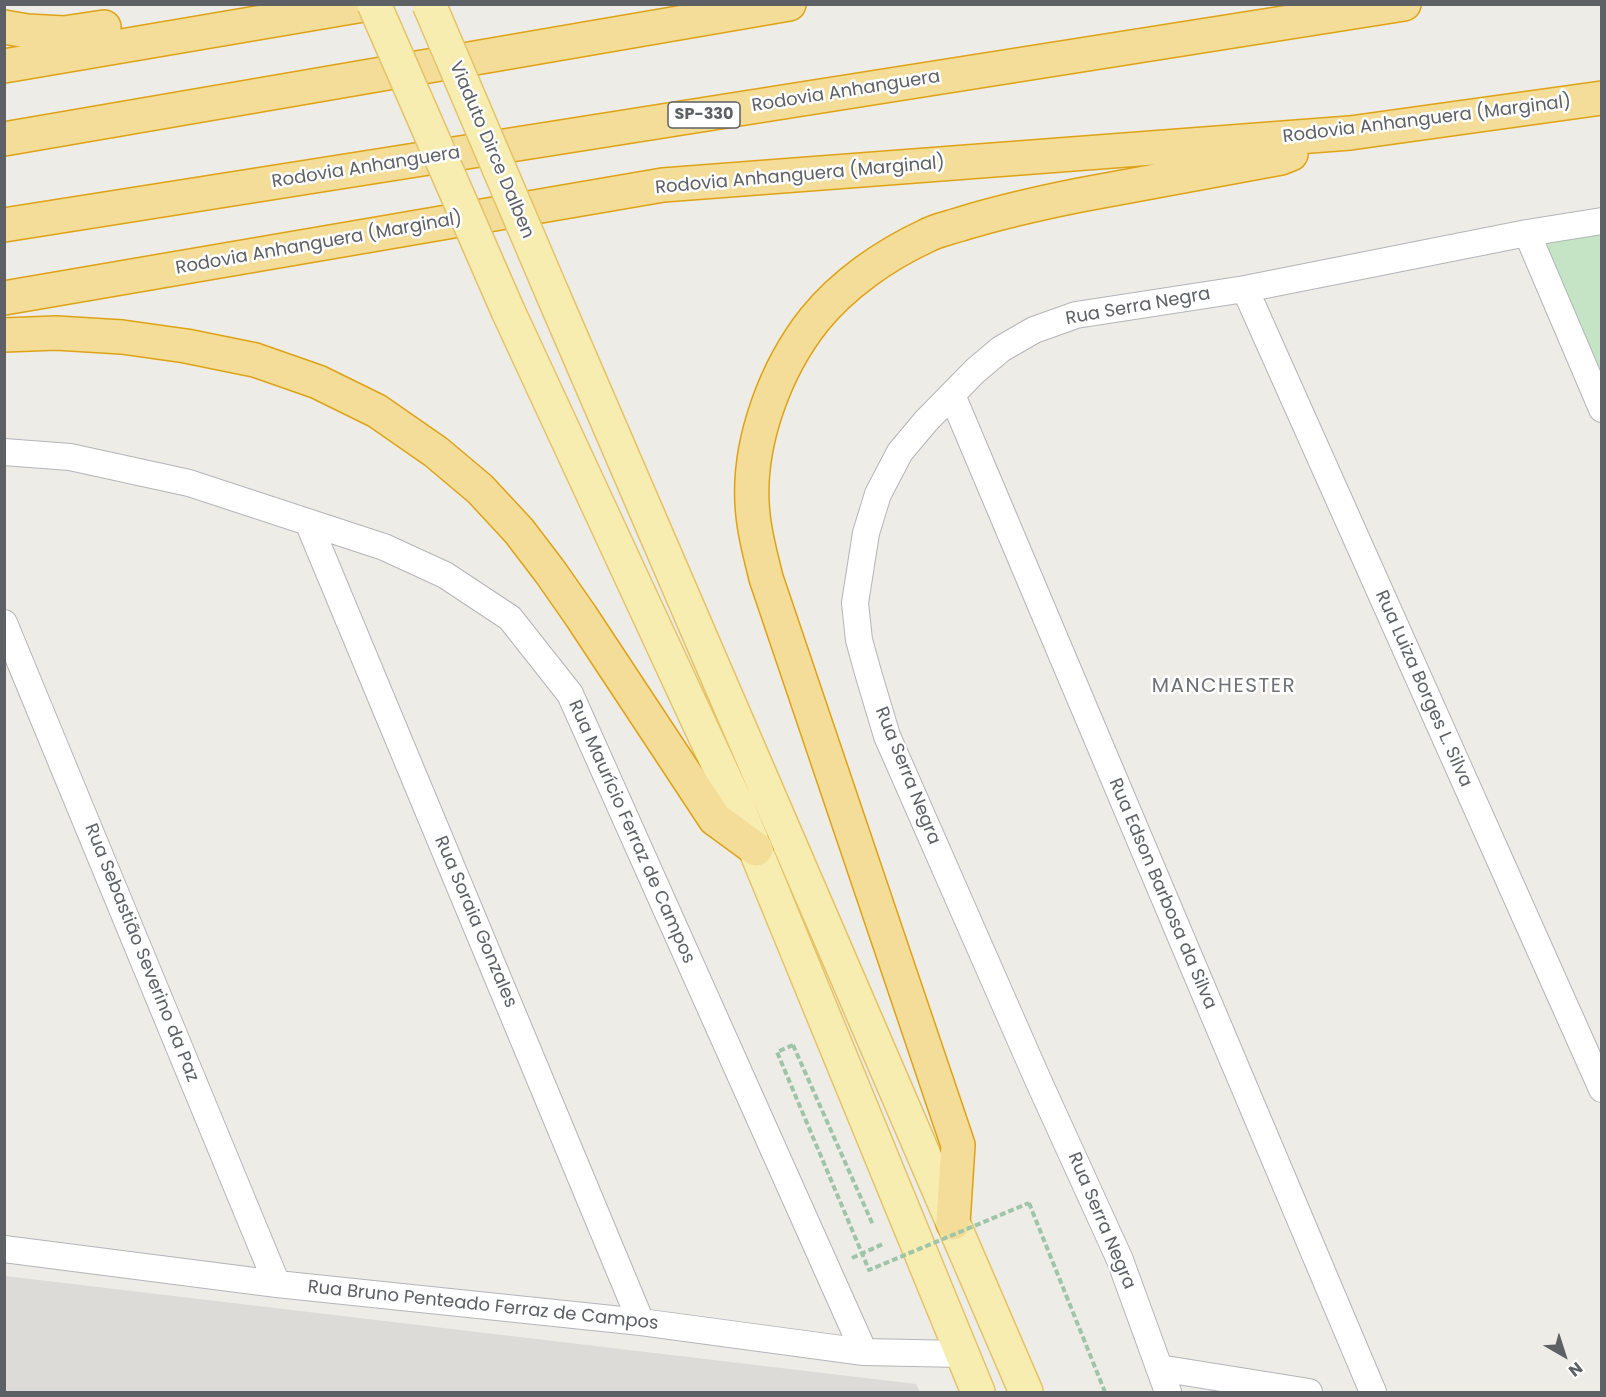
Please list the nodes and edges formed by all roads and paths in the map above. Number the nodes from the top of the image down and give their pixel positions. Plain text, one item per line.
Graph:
1 (369, 4) edge
2 (374, 4) edge
3 (429, 4) edge
4 (789, 4) edge
5 (1404, 4) edge
6 (277, 19) junction
7 (4, 27) edge
8 (4, 66) edge
9 (1600, 98) edge
10 (1350, 133) junction
11 (4, 139) edge
12 (1602, 221) edge
13 (4, 225) edge
14 (1527, 233) junction
15 (1245, 290) junction
16 (4, 298) edge
17 (4, 335) edge
18 (952, 395) junction
19 (1602, 410) edge
20 (4, 452) edge
21 (309, 522) junction
22 (4, 623) edge
23 (756, 849) junction
24 (1602, 1089) edge
25 (953, 1222) junction
26 (912, 1231) junction
27 (877, 1234) dead end
28 (4, 1249) edge
29 (827, 1270) junction
30 (277, 1284) junction
31 (641, 1322) junction
32 (864, 1352) junction
33 (962, 1354) junction
34 (1159, 1368) junction
35 (978, 1392) edge
36 (1026, 1392) edge
37 (1106, 1392) edge
38 (1167, 1392) edge
39 (1309, 1392) edge
40 (1372, 1392) edge

1 - 6 highway
2 - 23 main road, bridge
3 - 25 main road, Viaduto Dirce Dalben, bridge
4 - 11 highway
5 - 13 highway, Rodovia Anhanguera / SP-330
6 - 7 highway
6 - 8 highway
9 - 10 highway, Rodovia Anhanguera (Marginal)
10 - 16 highway, Rodovia Anhanguera (Marginal)
10 - 25 highway
12 - 14 street, Rua Serra Negra
14 - 15 street, Rua Serra Negra
14 - 19 street
15 - 18 street, Rua Serra Negra
15 - 24 street, Rua Luiza Borges L. Silva
17 - 23 highway
18 - 34 street, Rua Serra Negra
18 - 40 street, Rua Edson Barbosa da Silva
20 - 21 street, Rua Maurício Ferraz de Campos
21 - 29 street, Rua Maurício Ferraz de Campos
21 - 31 street, Rua Soraia Gonzales
22 - 30 street, Rua Sebastião Severino da Paz
23 - 26 main road
25 - 36 main road, Viaduto Dirce Dalben
26 - 29 path
26 - 33 main road
27 - 37 path, bridge
28 - 30 street, Rua Bruno Penteado Ferraz de Campos
29 - 32 street, Rua Maurício Ferraz de Campos
30 - 31 street, Rua Bruno Penteado Ferraz de Campos
31 - 32 street, Rua Bruno Penteado Ferraz de Campos
32 - 33 street, Rua Bruno Penteado Ferraz de Campos
33 - 35 main road
34 - 38 street, Rua Serra Negra
34 - 39 street

